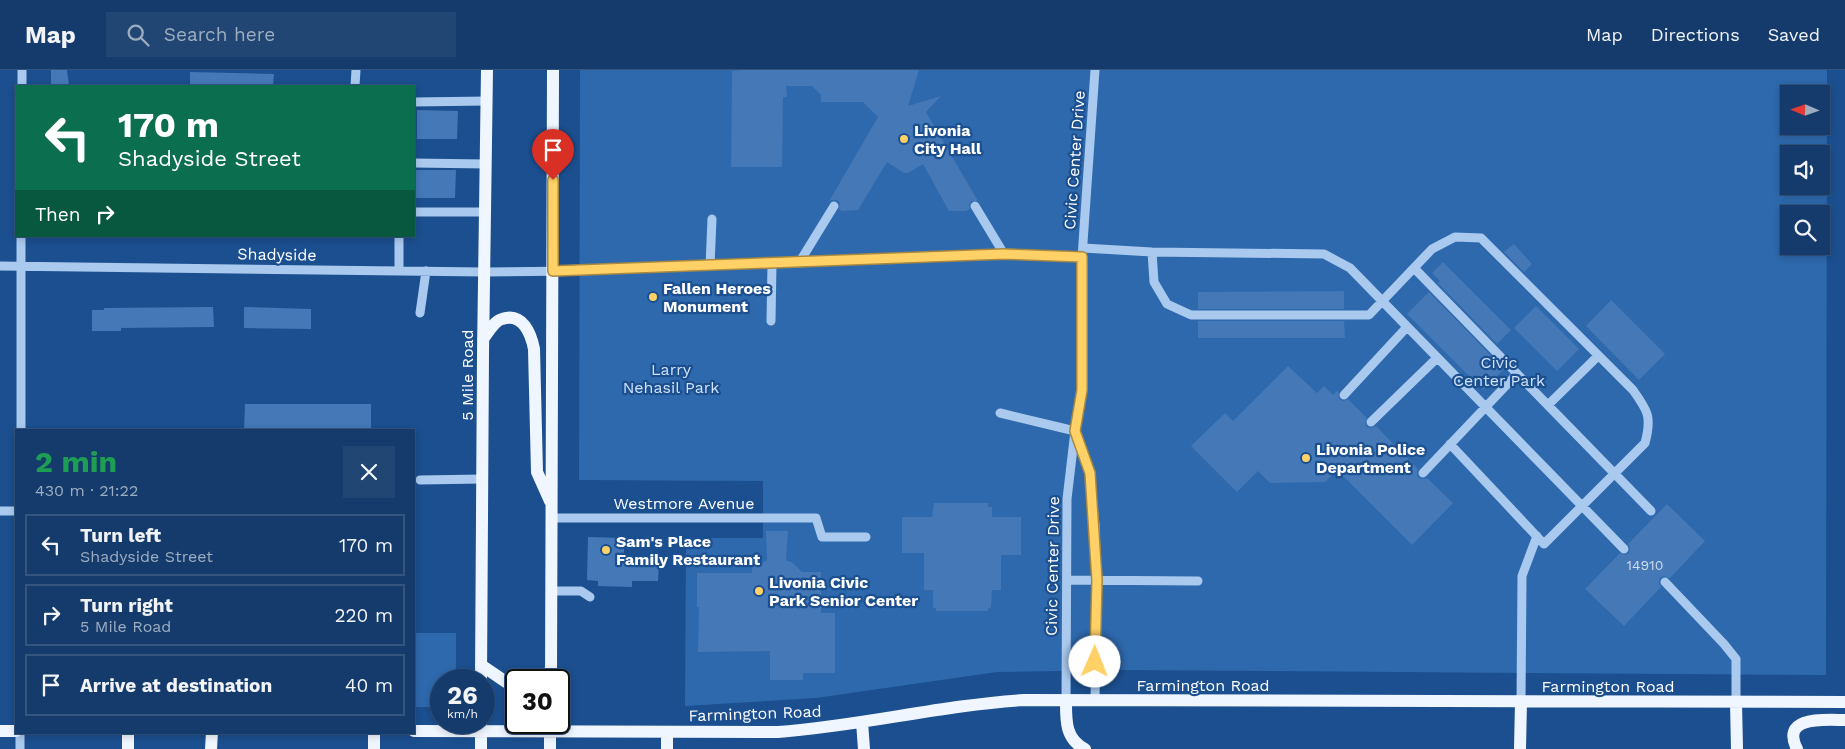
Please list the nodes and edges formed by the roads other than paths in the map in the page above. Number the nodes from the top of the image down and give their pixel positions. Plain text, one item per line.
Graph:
1 (22, 70) edge
2 (356, 70) edge
3 (487, 70) edge
4 (553, 70) edge
5 (1096, 70) edge
6 (22, 85) edge
7 (356, 85) edge
8 (487, 101) junction
9 (415, 102) edge
10 (415, 163) edge
11 (486, 164) junction
12 (834, 206) dead end
13 (975, 206) dead end
14 (415, 212) edge
15 (485, 212) junction
16 (712, 220) dead end
17 (21, 237) edge
18 (399, 237) edge
19 (1152, 252) junction
20 (1083, 253) junction
21 (1004, 254) junction
22 (799, 263) junction
23 (772, 264) junction
24 (0, 266) edge
25 (20, 266) junction
26 (710, 266) junction
27 (1414, 268) junction
28 (399, 271) junction
29 (426, 271) junction
30 (553, 271) junction
31 (484, 272) junction
32 (1382, 302) junction
33 (420, 313) dead end
34 (771, 321) dead end
35 (1407, 327) junction
36 (483, 339) junction
37 (1598, 356) junction
38 (1437, 358) junction
39 (1517, 374) junction
40 (1344, 395) dead end
41 (1548, 405) junction
42 (1485, 406) junction
43 (1000, 413) dead end
44 (1371, 422) dead end
45 (21, 429) edge
46 (1075, 431) junction
47 (1450, 444) junction
48 (1423, 473) dead end
49 (1615, 474) junction
50 (482, 479) junction
51 (420, 480) dead end
52 (1583, 506) junction
53 (0, 511) edge
54 (15, 511) edge
55 (1651, 511) dead end
56 (552, 512) junction
57 (1537, 536) junction
58 (866, 537) dead end
59 (1624, 549) dead end
60 (1067, 580) junction
61 (1097, 580) junction
62 (1198, 581) dead end
63 (1666, 582) dead end
64 (552, 591) junction
65 (590, 598) dead end
66 (481, 665) junction
67 (481, 669) edge
68 (551, 669) edge
69 (505, 681) edge
70 (1066, 701) junction
71 (1095, 701) junction
72 (1521, 702) junction
73 (1736, 702) junction
74 (1845, 702) edge
75 (1845, 720) edge
76 (862, 722) junction
77 (570, 728) edge
78 (430, 730) edge
79 (0, 731) edge
80 (15, 731) edge
81 (415, 731) edge
82 (667, 732) junction
83 (20, 734) edge
84 (128, 734) edge
85 (212, 734) edge
86 (374, 734) edge
87 (481, 734) edge
88 (550, 734) edge
89 (20, 749) edge
90 (128, 749) edge
91 (211, 749) edge
92 (374, 749) edge
93 (481, 749) edge
94 (550, 749) edge
95 (667, 749) edge
96 (864, 749) edge
97 (1084, 749) edge
98 (1520, 749) edge
99 (1737, 749) edge
100 (1797, 749) edge

1 - 6 street
2 - 7 street
3 - 8 main road, 5 Mile Road
4 - 30 main road
5 - 20 street, Civic Center Drive
8 - 9 street
8 - 11 main road, 5 Mile Road
10 - 11 street
11 - 15 main road, 5 Mile Road
12 - 22 street
13 - 21 street
14 - 15 street
15 - 31 main road, 5 Mile Road
16 - 26 street
17 - 25 street
18 - 28 street
19 - 20 street, Shadyside
19 - 32 street, Shadyside
19 - 32 street
20 - 21 street, Shadyside
20 - 46 street, Civic Center Drive
21 - 22 street, Shadyside
22 - 23 street, Shadyside
23 - 26 street, Shadyside
23 - 34 street
24 - 25 street, Shadyside
25 - 28 street, Shadyside
25 - 45 street
26 - 30 street, Shadyside
27 - 32 street
27 - 37 street
27 - 39 street
28 - 29 street, Shadyside
29 - 31 street, Shadyside
29 - 33 street
30 - 31 street, Shadyside
30 - 56 main road
31 - 36 main road, 5 Mile Road
32 - 35 street, Shadyside
35 - 38 street, Shadyside
35 - 40 street
36 - 50 main road, 5 Mile Road
36 - 56 main road
37 - 41 street
37 - 49 street
38 - 42 street, Shadyside
38 - 44 street
39 - 41 street
39 - 42 street
41 - 49 street
42 - 47 street
42 - 52 street, Shadyside
43 - 46 street
46 - 60 street, Civic Center Drive
46 - 61 street, Civic Center Drive
47 - 48 street
47 - 57 street
49 - 52 street
49 - 55 street
50 - 51 street
50 - 66 main road, 5 Mile Road
52 - 57 street
52 - 59 street, Shadyside
53 - 54 street
56 - 58 street, Westmore Avenue
56 - 64 main road
57 - 72 street
60 - 61 street
60 - 70 street, Civic Center Drive
61 - 62 street
61 - 71 street, Civic Center Drive
63 - 73 street
64 - 65 street
64 - 68 main road
66 - 67 main road, 5 Mile Road
66 - 69 main road
70 - 71 main road, Farmington Road
70 - 76 main road, Farmington Road
70 - 97 main road
71 - 72 main road, Farmington Road
72 - 73 main road, Farmington Road
72 - 98 main road
73 - 74 main road, Farmington Road
73 - 99 main road
75 - 100 main road
76 - 82 main road, Farmington Road
76 - 96 main road
77 - 82 main road, Farmington Road
78 - 81 main road, Farmington Road
79 - 80 main road
82 - 95 main road
83 - 89 street
84 - 90 main road
85 - 91 main road
86 - 92 main road
87 - 93 main road
88 - 94 main road

